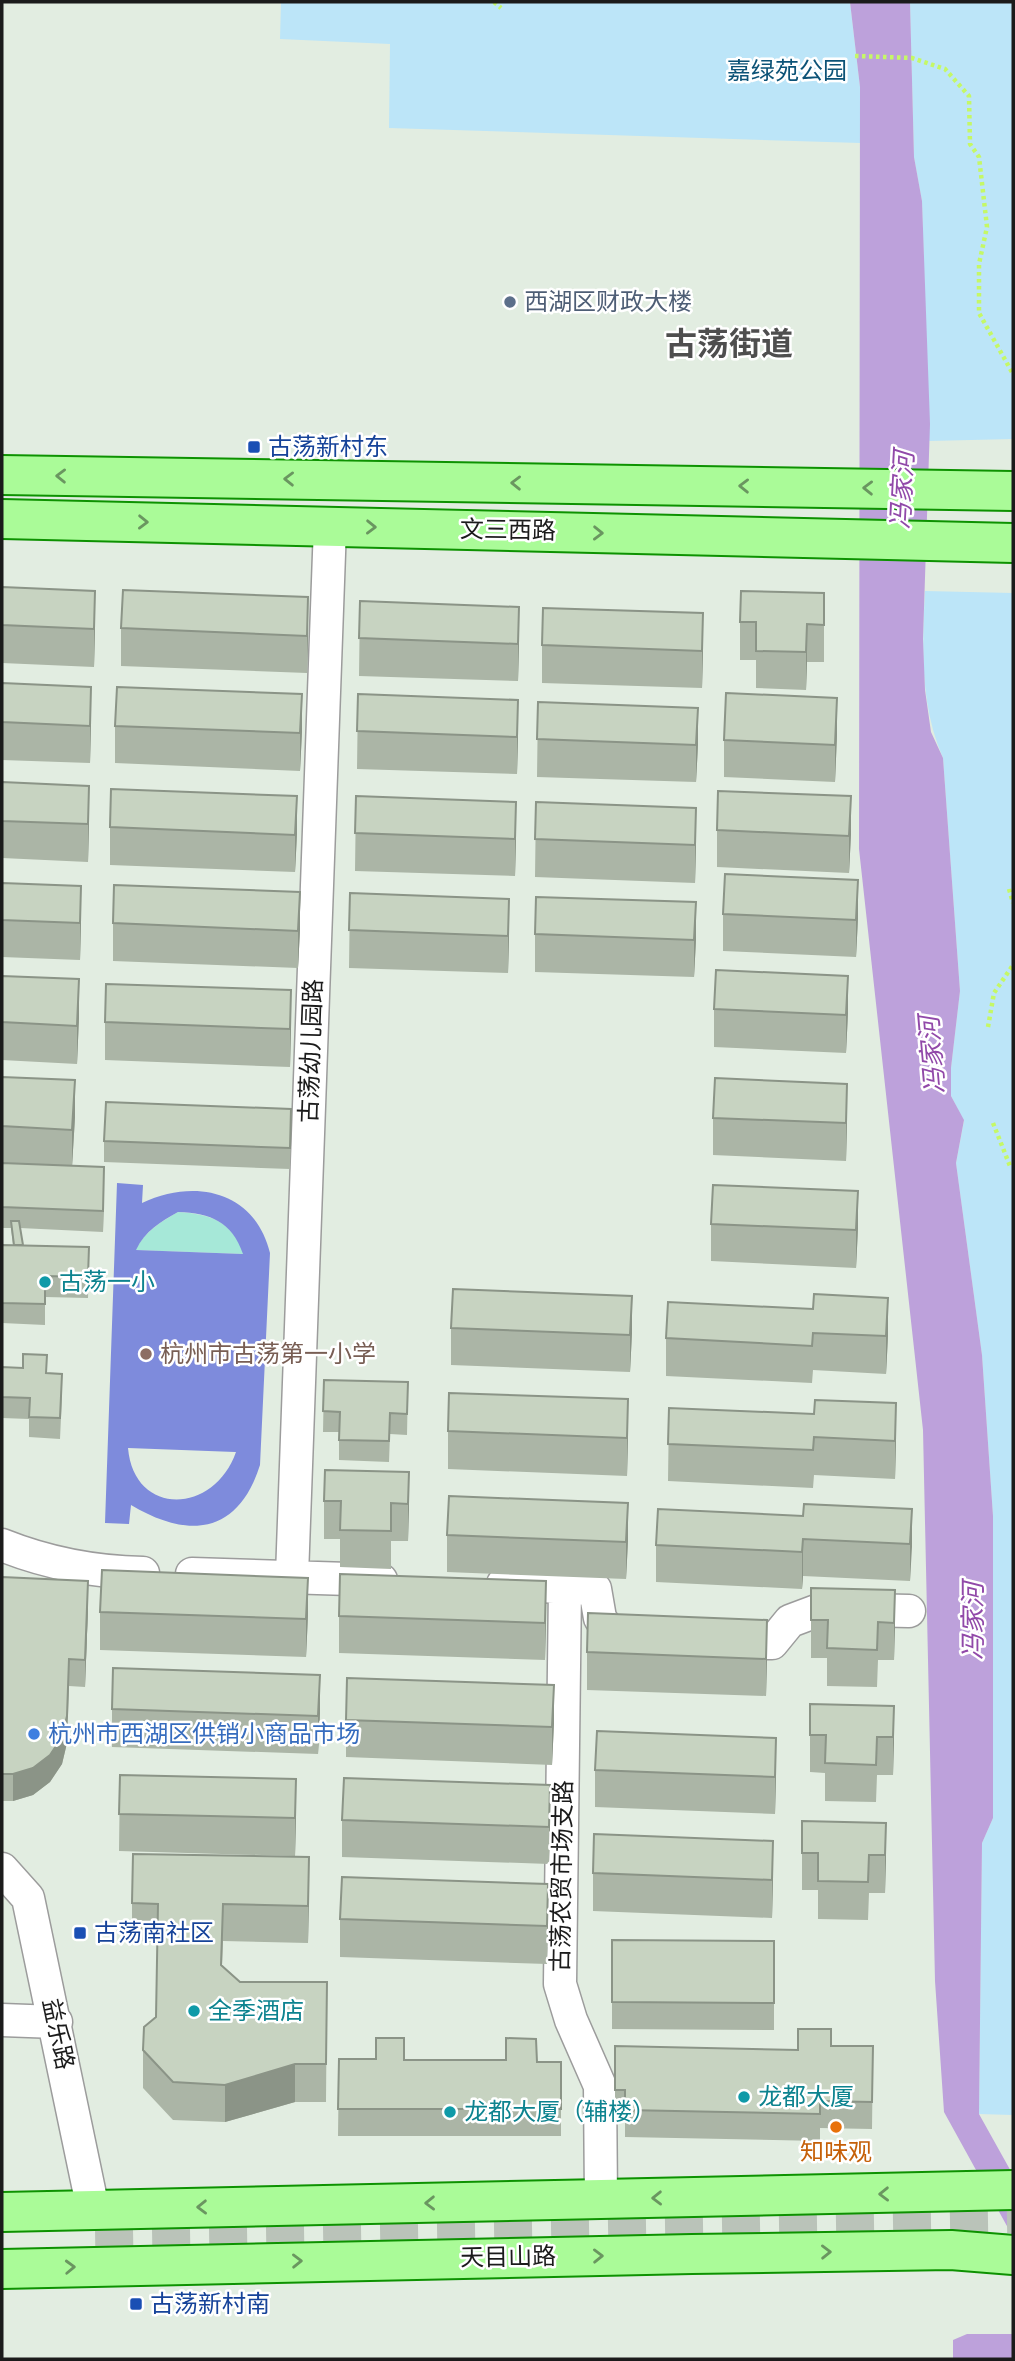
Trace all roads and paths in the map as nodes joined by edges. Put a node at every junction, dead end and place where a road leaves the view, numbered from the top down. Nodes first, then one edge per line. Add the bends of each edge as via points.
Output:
1 (494, 2) edge
2 (501, 8) dead end
3 (855, 56) dead end
4 (1013, 374) edge
5 (2, 475) edge
6 (1013, 491) edge
7 (2, 519) edge
8 (331, 526) junction
9 (1013, 543) edge
10 (1009, 889) dead end
11 (1013, 902) edge
12 (1013, 965) edge
13 (988, 1027) dead end
14 (993, 1123) dead end
15 (1013, 1167) edge
16 (2, 1545) edge
17 (292, 1576) junction
18 (415, 1581) edge
19 (470, 1583) edge
20 (565, 1587) junction
21 (909, 1611) dead end
22 (654, 1639) edge
23 (701, 1642) edge
24 (2, 1869) edge
25 (2, 2020) edge
26 (56, 2022) junction
27 (1013, 2190) edge
28 (601, 2200) junction
29 (93, 2209) junction
30 (2, 2212) edge
31 (1013, 2255) edge
32 (2, 2269) edge

1 - 2 path
3 - 4 path via 912,58 946,69 969,96 970,144 979,157 987,227 979,264 979,313
6 -> 5 main road, 文三西路
7 -> 8 main road, 文三西路
8 -> 9 main road, 文三西路
8 - 17 street, 古荡幼儿园路
10 - 11 path
12 - 13 path via 994,993
14 - 15 path
16 - 17 street via 28,1556 103,1572
17 - 18 street
19 - 20 street
20 - 22 street via 595,1589 600,1618 613,1638
20 - 28 street, 古荡农贸市场支路 via 560,1984 600,2086
21 - 23 street via 822,1609 790,1621 772,1643
24 - 26 street, 益乐路 via 28,1898
25 - 26 street
26 - 29 street, 益乐路
27 -> 28 main road
28 -> 29 main road
29 - 30 main road
32 -> 31 main road, 天目山路 via 951,2250

